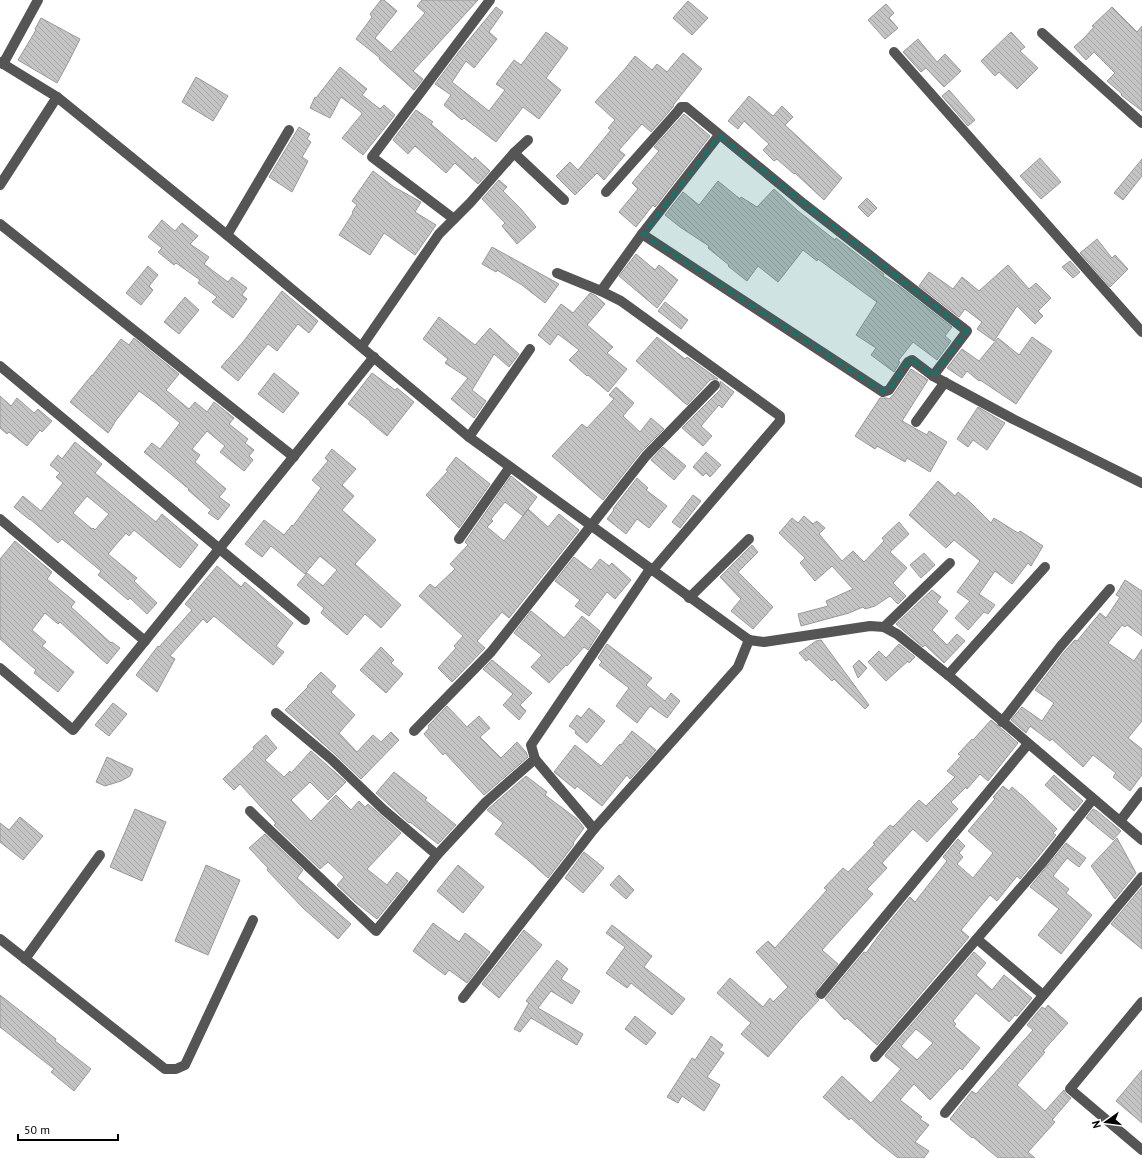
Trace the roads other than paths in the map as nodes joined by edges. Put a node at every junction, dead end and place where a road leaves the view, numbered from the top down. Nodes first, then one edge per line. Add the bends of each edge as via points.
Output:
1 (38, 0) edge
2 (490, 0) edge
3 (1042, 33) dead end
4 (894, 52) dead end
5 (2, 63) edge
6 (57, 97) junction
7 (1142, 123) edge
8 (289, 130) dead end
9 (719, 135) junction
10 (528, 140) dead end
11 (514, 153) junction
12 (0, 185) edge
13 (606, 192) dead end
14 (564, 200) dead end
15 (454, 219) junction
16 (0, 224) edge
17 (642, 234) junction
18 (226, 235) junction
19 (557, 273) dead end
20 (601, 291) junction
21 (1142, 332) edge
22 (362, 346) junction
23 (530, 349) dead end
24 (374, 357) junction
25 (0, 366) edge
26 (934, 376) junction
27 (945, 382) junction
28 (715, 385) dead end
29 (916, 422) dead end
30 (470, 437) junction
31 (294, 457) junction
32 (510, 467) junction
33 (1142, 483) edge
34 (0, 520) edge
35 (591, 526) junction
36 (459, 539) dead end
37 (749, 539) dead end
38 (219, 550) junction
39 (950, 563) dead end
40 (1045, 567) dead end
41 (651, 570) junction
42 (1110, 589) dead end
43 (689, 598) junction
44 (305, 620) dead end
45 (884, 627) junction
46 (749, 640) junction
47 (145, 641) junction
48 (0, 668) edge
49 (948, 675) junction
50 (276, 713) dead end
51 (1002, 722) junction
52 (414, 731) dead end
53 (1028, 744) junction
54 (535, 759) junction
55 (1142, 792) edge
56 (1093, 799) junction
57 (250, 810) dead end
58 (1120, 821) junction
59 (594, 829) junction
60 (1142, 840) edge
61 (100, 855) dead end
62 (437, 855) junction
63 (1142, 877) edge
64 (253, 920) dead end
65 (0, 939) edge
66 (977, 939) junction
67 (25, 959) junction
68 (821, 994) dead end
69 (1043, 995) junction
70 (463, 998) dead end
71 (1142, 1002) edge
72 (875, 1057) dead end
73 (945, 1114) dead end
74 (1142, 1150) edge

1 - 5 street
2 - 15 street via 372,157
3 - 7 street
4 - 21 street
5 - 6 street
6 - 12 street
6 - 18 street
8 - 18 street
9 - 13 street via 686,107 682,107
9 - 17 street
9 - 26 street via 967,331
10 - 11 street
11 - 14 street
11 - 15 street
15 - 22 street via 439,234
16 - 31 street
17 - 20 street
17 - 26 street via 883,392 889,390 910,360
18 - 22 street
19 - 20 street
20 - 41 street via 621,301 780,416 780,421
22 - 24 street
23 - 30 street
24 - 30 street
24 - 31 street
25 - 38 street
26 - 27 street
27 - 29 street
27 - 33 street
28 - 35 street via 646,456
30 - 32 street
31 - 38 street
32 - 35 street
32 - 36 street
34 - 47 street
35 - 41 street
35 - 52 street via 491,652
37 - 43 street
38 - 44 street
38 - 47 street
39 - 45 street
40 - 49 street
41 - 43 street
41 - 54 street via 531,745
42 - 51 street via 1060,647
43 - 46 street
45 - 46 street via 870,626 764,642
45 - 49 street via 897,634
46 - 59 street via 738,667
47 - 48 street via 73,730
49 - 51 street
50 - 62 street
51 - 53 street
53 - 56 street
53 - 68 street
54 - 59 street
54 - 62 street via 486,802
55 - 58 street
56 - 58 street
56 - 66 street
57 - 62 street via 376,931
58 - 60 street
59 - 70 street
61 - 67 street
63 - 69 street
64 - 67 street via 185,1065 176,1069 165,1069
65 - 67 street
66 - 69 street
66 - 72 street
69 - 73 street
71 - 74 street via 1070,1088

